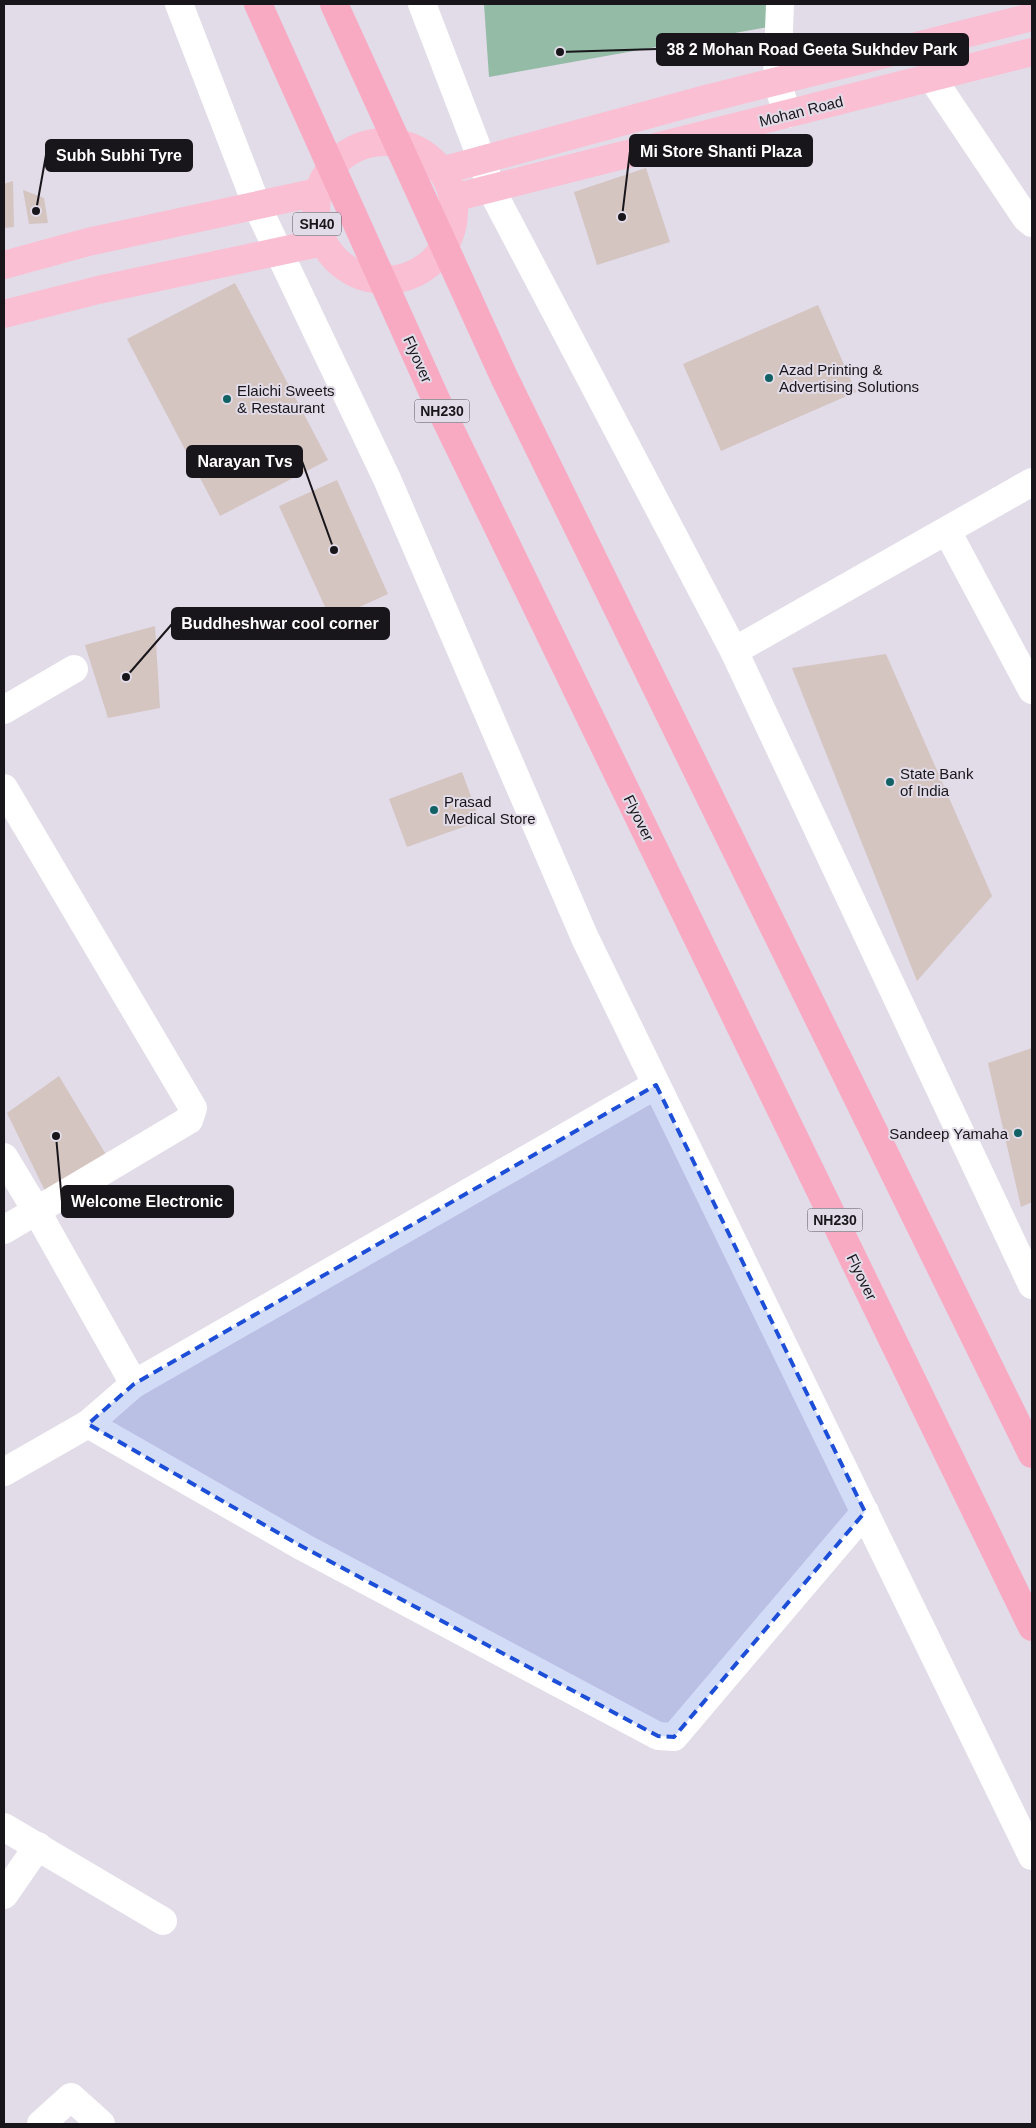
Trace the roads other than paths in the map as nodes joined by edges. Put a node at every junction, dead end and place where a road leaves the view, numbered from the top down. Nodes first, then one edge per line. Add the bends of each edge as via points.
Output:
1 (179, 4) edge
2 (258, 4) edge
3 (334, 4) edge
4 (422, 4) edge
5 (780, 4) edge
6 (1032, 17) edge
7 (1032, 52) edge
8 (932, 78) junction
9 (777, 81) junction
10 (787, 114) junction
11 (482, 160) junction
12 (441, 171) junction
13 (491, 188) junction
14 (318, 192) junction
15 (453, 198) junction
16 (257, 206) junction
17 (1032, 223) edge
18 (323, 242) junction
19 (279, 251) junction
20 (38, 255) junction
21 (4, 256) edge
22 (4, 265) edge
23 (40, 305) junction
24 (4, 314) edge
25 (4, 322) edge
26 (1032, 482) edge
27 (947, 530) junction
28 (734, 652) junction
29 (74, 669) dead end
30 (1032, 690) edge
31 (4, 710) edge
32 (4, 788) edge
33 (656, 1085) junction
34 (4, 1158) edge
35 (36, 1210) junction
36 (4, 1230) edge
37 (1032, 1285) edge
38 (134, 1384) junction
39 (88, 1424) junction
40 (1032, 1454) edge
41 (4, 1472) edge
42 (865, 1512) junction
43 (1032, 1627) edge
44 (4, 1827) edge
45 (38, 1846) junction
46 (1032, 1856) edge
47 (4, 1894) edge
48 (163, 1921) dead end
49 (41, 2124) edge
50 (101, 2124) edge

1 - 16 street
2 - 43 highway, Flyover / NH230 via 439,406
3 - 40 highway via 504,377
4 - 11 street
5 - 9 street
6 - 9 main road
7 - 8 main road, Mohan Road
8 - 10 main road, Mohan Road
8 - 17 street
9 - 10 street
9 - 11 main road
10 - 13 main road, Mohan Road
11 - 12 main road
11 - 13 street
12 - 14 main road, SH40 via 424,153 400,143 371,143 355,148 327,172
12 - 15 main road, SH40
13 - 15 main road, Mohan Road
13 - 28 street
14 - 16 main road, SH40
14 - 18 main road, SH40 via 317,224
15 - 18 main road, SH40 via 452,229 442,250 423,269 398,279 378,280 346,268 330,254
16 - 19 street
16 - 20 main road, SH40
18 - 19 main road, SH40
19 - 23 main road, SH40
19 - 33 street via 387,479 585,938
20 - 21 street
20 - 22 main road, SH40
23 - 24 main road, SH40
23 - 25 street
26 - 27 street
27 - 28 street
27 - 30 street
28 - 37 street
29 - 31 street
32 - 35 street via 193,1108 189,1120
33 - 38 street
33 - 42 street
34 - 35 street
35 - 36 street
35 - 38 street
38 - 39 street
39 - 41 street
39 - 42 street via 304,1547 658,1736 674,1737
42 - 46 street
44 - 45 street
45 - 47 street
45 - 48 street
49 - 50 street via 71,2097

